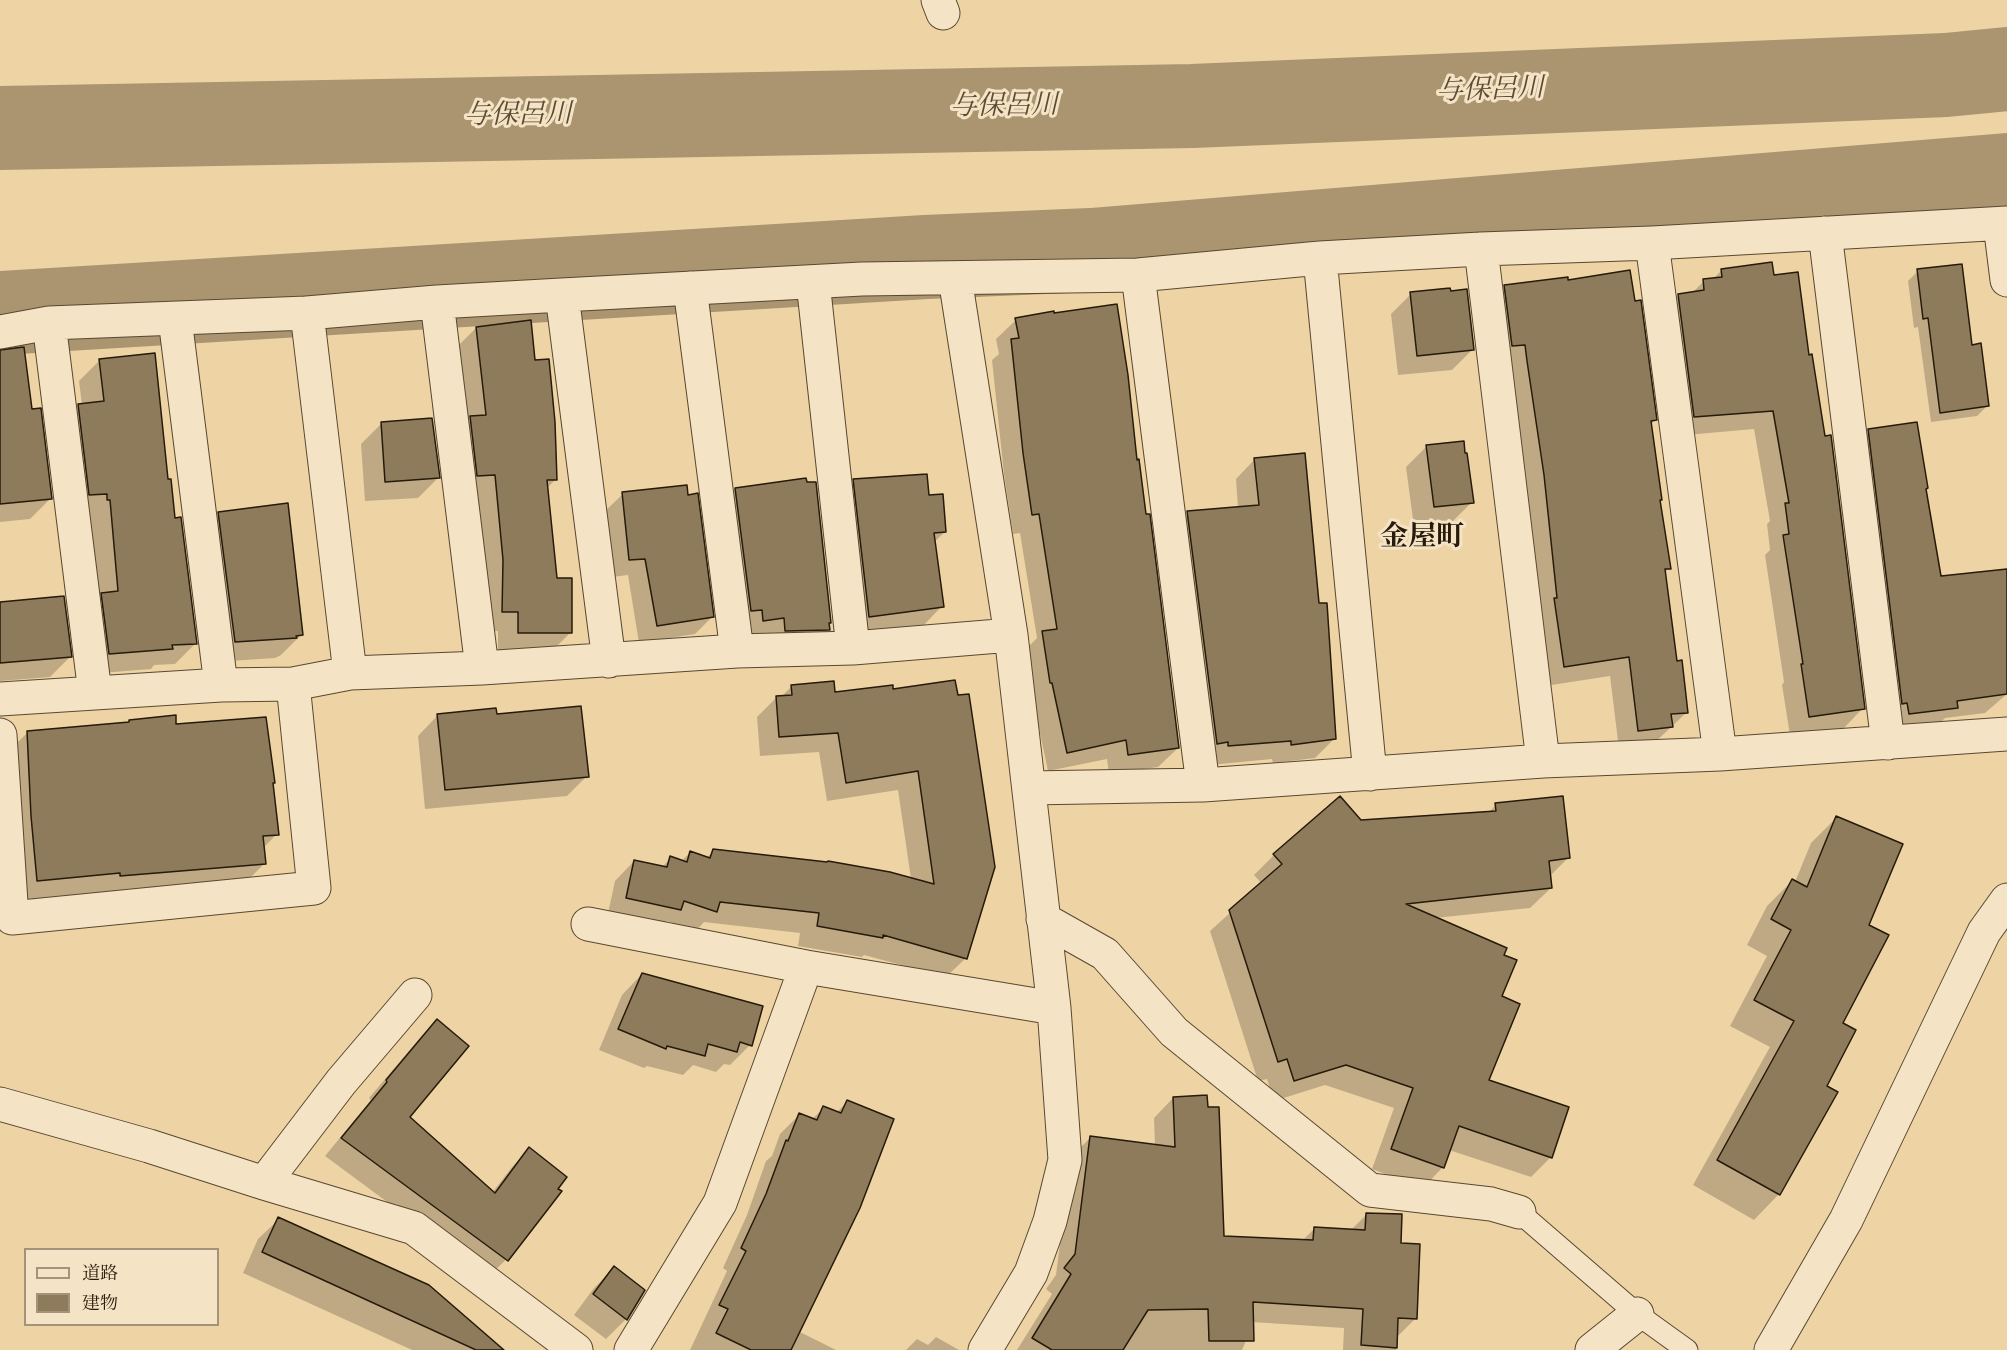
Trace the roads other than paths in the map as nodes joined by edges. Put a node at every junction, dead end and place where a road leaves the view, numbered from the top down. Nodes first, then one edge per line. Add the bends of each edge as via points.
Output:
1 (2004, 223) edge
2 (1825, 232) junction
3 (1652, 243) junction
4 (1481, 249) junction
5 (1320, 258) junction
6 (1138, 275) junction
7 (955, 278) junction
8 (2007, 279) edge
9 (813, 282) junction
10 (690, 288) junction
11 (562, 295) junction
12 (437, 302) junction
13 (307, 313) junction
14 (175, 319) junction
15 (49, 323) junction
16 (0, 332) edge
17 (1011, 635) junction
18 (853, 648) junction
19 (737, 651) junction
20 (609, 661) junction
21 (482, 668) junction
22 (350, 673) junction
23 (293, 684) junction
24 (221, 685) junction
25 (95, 693) junction
26 (0, 699) edge
27 (2007, 734) edge
28 (0, 735) edge
29 (1888, 743) junction
30 (1720, 754) junction
31 (1543, 761) junction
32 (1370, 774) junction
33 (1203, 785) junction
34 (1029, 788) junction
35 (2007, 900) edge
36 (1044, 919) junction
37 (588, 924) dead end
38 (806, 967) junction
39 (415, 995) dead end
40 (1054, 1008) junction
41 (0, 1104) edge
42 (264, 1183) junction
43 (1519, 1212) joint
44 (1637, 1314) junction
45 (576, 1350) edge
46 (631, 1350) edge
47 (985, 1350) edge
48 (1592, 1350) edge
49 (1687, 1350) edge
50 (1772, 1350) edge

1 - 2 street
1 - 8 street
2 - 3 street
2 - 29 street
3 - 4 street
3 - 30 street
4 - 5 street
4 - 31 street
5 - 6 street
5 - 32 street
6 - 7 street
6 - 33 street
7 - 9 street
7 - 17 street
9 - 10 street
9 - 18 street
10 - 11 street
10 - 19 street
11 - 12 street
11 - 20 street
12 - 13 street
12 - 21 street
13 - 14 street
13 - 22 street
14 - 15 street
14 - 24 street
15 - 16 street
15 - 25 street
17 - 18 street
17 - 34 street
18 - 19 street
19 - 20 street
20 - 21 street
21 - 22 street
22 - 23 street
23 - 24 street
23 - 28 street via 314,888 12,918
24 - 25 street
25 - 26 street
27 - 29 street
29 - 30 street
30 - 31 street
31 - 32 street
32 - 33 street
33 - 34 street
34 - 36 street
35 - 50 street via 1984,932 1846,1220
36 - 40 street
36 - 43 street via 1104,954 1174,1032 1370,1190 1491,1204
37 - 38 street
38 - 40 street
38 - 46 street via 720,1203
39 - 42 street via 341,1082
40 - 47 street via 1065,1160 1050,1221 1031,1273
41 - 42 street
42 - 45 street via 414,1228
43 - 44 lane
44 - 48 street
44 - 49 lane

